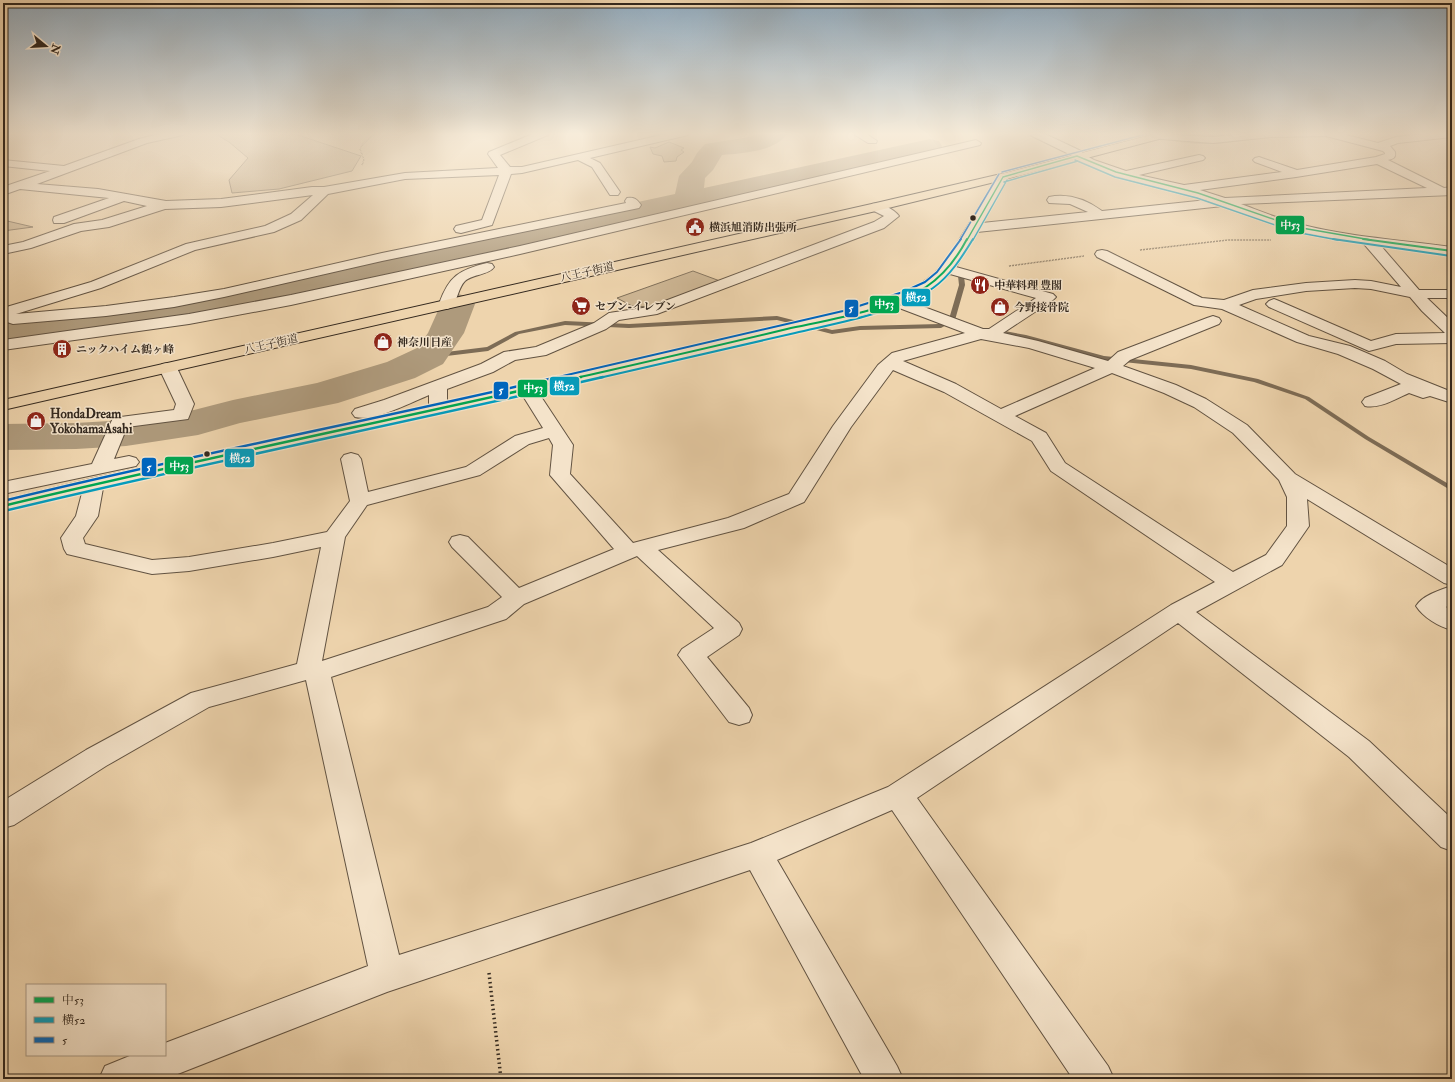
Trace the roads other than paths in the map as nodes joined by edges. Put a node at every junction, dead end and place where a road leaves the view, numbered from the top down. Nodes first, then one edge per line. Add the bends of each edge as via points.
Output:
1 (28, 183) edge
2 (366, 183) edge
3 (502, 183) edge
4 (608, 183) edge
5 (798, 183) edge
6 (976, 183) edge
7 (998, 183) edge
8 (1162, 183) edge
9 (1212, 183) edge
10 (1432, 183) edge
11 (21, 186) junction
12 (1184, 189) junction
13 (3, 191) edge
14 (324, 191) junction
15 (1449, 191) edge
16 (614, 192) dead end
17 (124, 196) junction
18 (1064, 198) dead end
19 (631, 201) dead end
20 (1223, 202) junction
21 (165, 204) junction
22 (876, 207) junction
23 (1101, 216) junction
24 (50, 223) dead end
25 (974, 228) junction
26 (17, 234) dead end
27 (498, 234) junction
28 (3, 240) edge
29 (1368, 240) junction
30 (518, 247) junction
31 (3, 250) edge
32 (1452, 251) edge
33 (1102, 254) road end
34 (378, 258) junction
35 (305, 266) dead end
36 (948, 269) junction
37 (1415, 294) junction
38 (1452, 294) edge
39 (894, 302) junction
40 (448, 304) junction
41 (1274, 304) dead end
42 (1225, 305) junction
43 (3, 313) edge
44 (3, 320) edge
45 (1213, 321) dead end
46 (1452, 331) edge
47 (982, 334) junction
48 (1452, 338) edge
49 (3, 345) edge
50 (892, 363) junction
51 (1111, 367) junction
52 (168, 368) junction
53 (438, 386) junction
54 (528, 390) junction
55 (1452, 398) edge
56 (1371, 402) dead end
57 (3, 405) edge
58 (1452, 405) edge
59 (438, 410) junction
60 (1002, 416) junction
61 (555, 431) junction
62 (351, 459) dead end
63 (97, 476) junction
64 (1288, 478) junction
65 (3, 488) edge
66 (360, 501) junction
67 (3, 506) edge
68 (334, 537) junction
69 (460, 542) dead end
70 (635, 549) junction
71 (1417, 557) junction
72 (1452, 560) edge
73 (1452, 578) edge
74 (1232, 582) junction
75 (1452, 594) edge
76 (516, 598) junction
77 (1180, 611) junction
78 (1452, 622) edge
79 (315, 670) junction
80 (739, 715) dead end
81 (898, 795) junction
82 (3, 816) edge
83 (1452, 838) edge
84 (757, 854) junction
85 (387, 975) junction
86 (118, 1079) edge
87 (884, 1079) edge
88 (1095, 1079) edge

1 - 11 street
2 - 14 street
3 - 34 street via 488,222 396,247
4 - 16 street
5 - 30 street
6 - 22 highway, 八王子街道
7 - 25 street
8 - 12 street
9 - 12 street
10 - 15 street
11 - 13 street
11 - 17 street
12 - 20 street
14 - 21 street via 221,204
14 - 43 street via 296,217 268,229 191,248 96,285
15 - 20 street
17 - 21 street via 148,203
17 - 24 street
18 - 23 street via 1084,205
19 - 27 street via 635,205
20 - 23 street
20 - 29 street via 1294,227
21 - 31 street via 104,224 79,227
22 - 40 highway, 八王子街道
22 - 53 street via 893,216 879,225 659,309 615,316 600,326 540,351 510,356 487,368
23 - 25 street
25 - 36 street
26 - 28 street
27 - 30 street
27 - 34 street
29 - 32 street
29 - 37 street
30 - 40 street via 501,263 464,274 453,285
30 - 49 street via 291,300 190,319
33 - 42 street via 1199,302
34 - 35 street
34 - 44 street via 174,302
36 - 39 street via 924,288
36 - 47 street via 1048,296 993,333
37 - 38 street
37 - 42 street via 1371,285 1311,286 1253,295
37 - 46 street
39 - 47 street
39 - 54 street
40 - 52 highway, 八王子街道
41 - 48 street via 1370,346 1396,339
42 - 55 street via 1303,339 1344,350 1401,378
45 - 51 street via 1124,356
47 - 50 street via 898,357
47 - 51 street via 1032,344
50 - 60 street via 950,388
50 - 70 street via 884,369 842,426 797,498 736,522
51 - 60 street
51 - 64 street via 1200,403 1240,429
52 - 57 highway, 八王子街道
52 - 63 street via 185,404 181,415 120,422
53 - 59 street
53 - 63 street via 382,408
54 - 59 street
54 - 61 street
56 - 58 street via 1410,387
59 - 63 street
60 - 74 street via 1039,437 1058,467
61 - 66 street via 522,440 473,471
61 - 70 street via 563,445 560,475
62 - 66 street
63 - 65 street
63 - 67 street
63 - 68 street via 87,516 72,538 75,549 152,567 189,564
64 - 71 street
64 - 74 street via 1297,497 1298,526 1274,560
66 - 68 street
68 - 79 street via 309,663
69 - 76 street
70 - 76 street
70 - 80 street via 730,629 691,655
71 - 72 street
71 - 73 street
74 - 77 street
75 - 78 street via 1428,606
76 - 79 street via 497,613
77 - 81 street
77 - 83 street via 1359,748
79 - 82 street via 200,700 96,758
79 - 85 street
81 - 84 street
81 - 88 street
84 - 85 street
84 - 87 street
85 - 86 street

